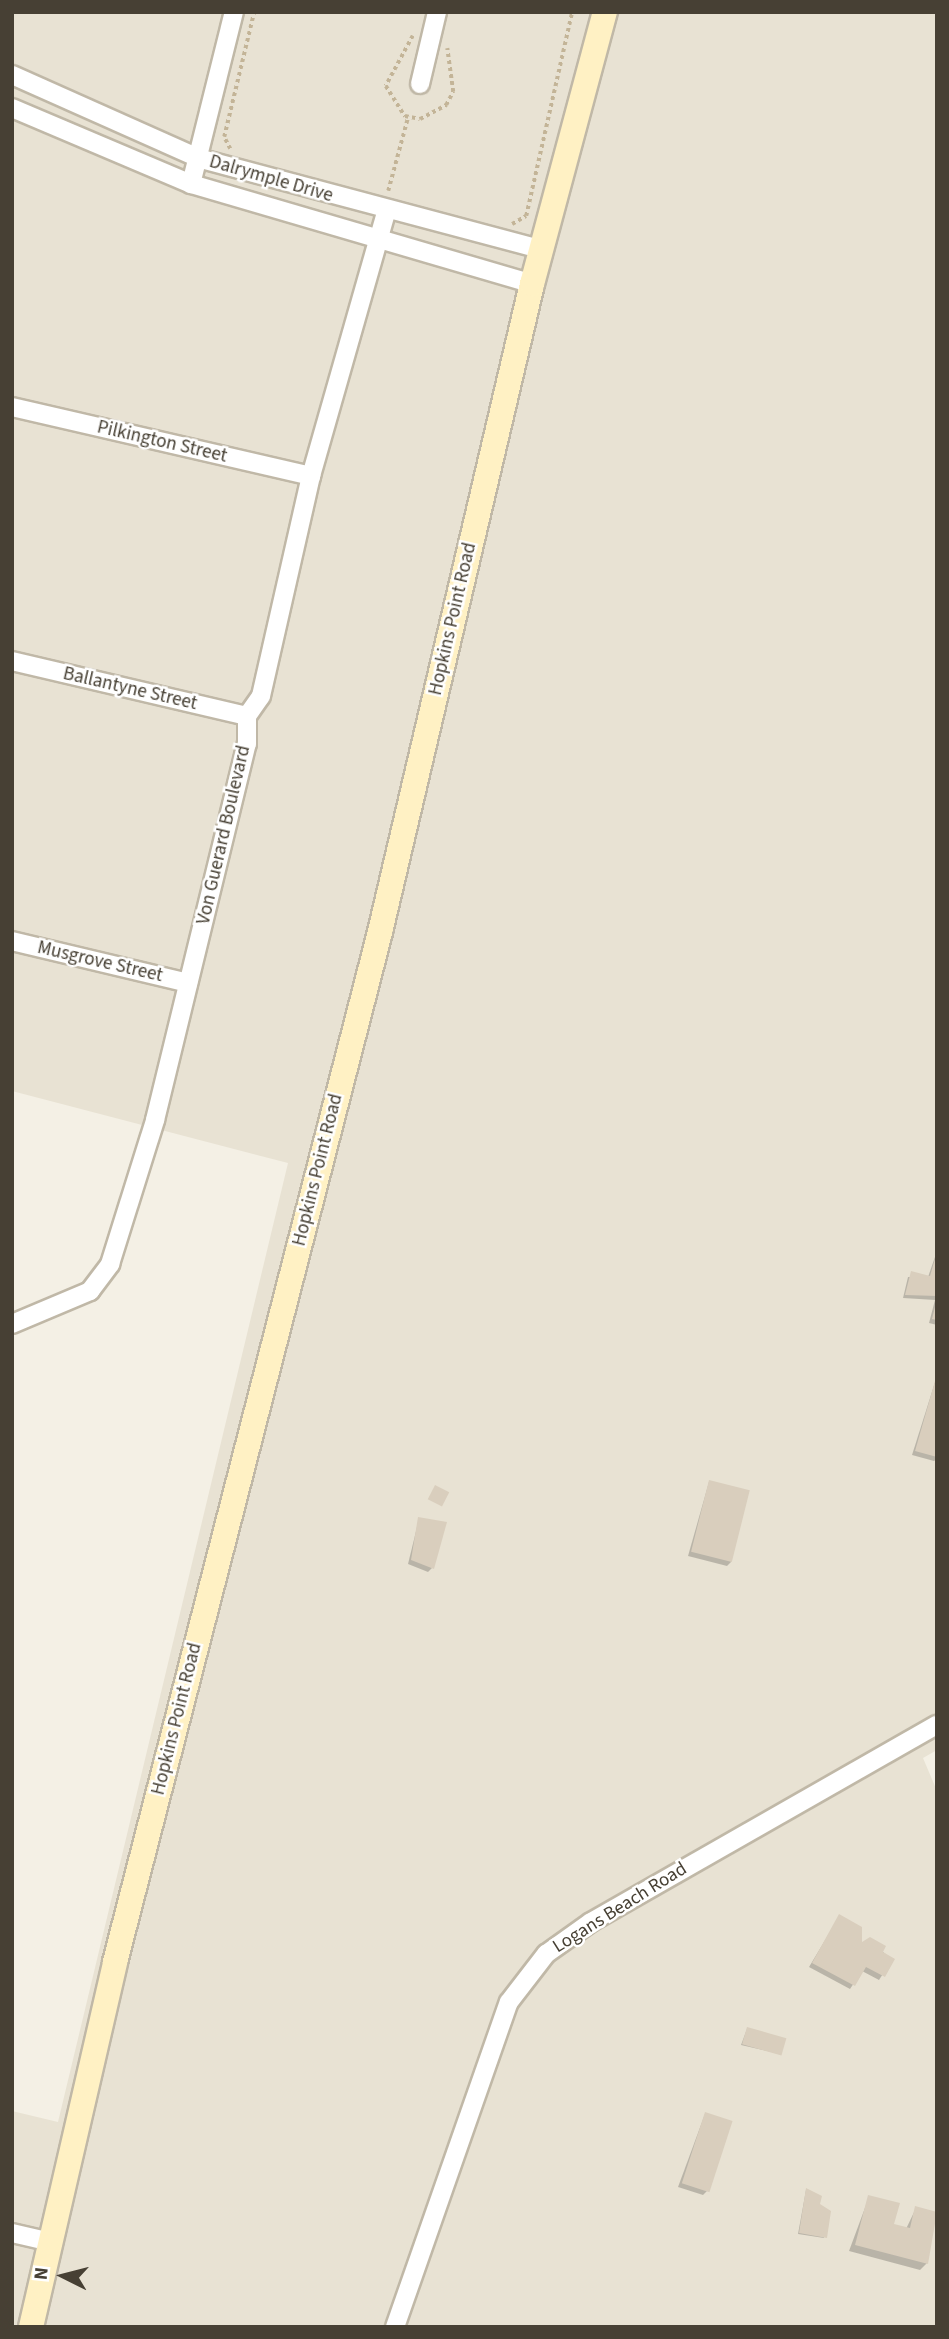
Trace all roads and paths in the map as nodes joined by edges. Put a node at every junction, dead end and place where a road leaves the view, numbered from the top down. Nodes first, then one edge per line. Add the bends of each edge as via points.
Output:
1 (234, 12) edge
2 (254, 12) edge
3 (437, 12) edge
4 (572, 12) edge
5 (605, 12) edge
6 (12, 75) edge
7 (420, 84) dead end
8 (12, 108) edge
9 (408, 117) dead end
10 (244, 155) dead end
11 (198, 158) junction
12 (191, 184) junction
13 (376, 194) dead end
14 (386, 212) junction
15 (507, 227) dead end
16 (376, 243) junction
17 (540, 249) junction
18 (532, 284) junction
19 (12, 407) edge
20 (311, 476) junction
21 (12, 662) edge
22 (247, 716) junction
23 (12, 941) edge
24 (188, 983) junction
25 (12, 1324) edge
26 (937, 1725) edge
27 (12, 2233) edge
28 (51, 2242) junction
29 (31, 2327) edge
30 (395, 2327) edge

1 - 11 street
2 - 10 path via 224,137 232,152
3 - 7 street
4 - 15 path via 526,216
5 - 17 street, Hopkins Point Road
6 - 11 street, Dalrymple Drive
8 - 12 street, Dalrymple Drive
9 - 13 path via 399,132 401,156 387,197
11 - 12 street
11 - 14 street, Dalrymple Drive
12 - 16 street, Dalrymple Drive
14 - 16 street, Von Guerard Boulevard
14 - 17 street, Dalrymple Drive
16 - 18 street, Dalrymple Drive
16 - 20 street, Von Guerard Boulevard
17 - 18 street, Hopkins Point Road
18 - 28 street, Hopkins Point Road via 380,932 118,1949
19 - 20 street, Pilkington Street
20 - 22 street, Von Guerard Boulevard via 261,696
21 - 22 street, Ballantyne Street
22 - 24 street, Von Guerard Boulevard via 247,744
23 - 24 street, Musgrove Street
24 - 25 street, Von Guerard Boulevard via 110,1264 90,1291
26 - 30 street, Logans Beach Road via 591,1922 546,1954 509,2002
27 - 28 street
28 - 29 street, Hopkins Point Road

